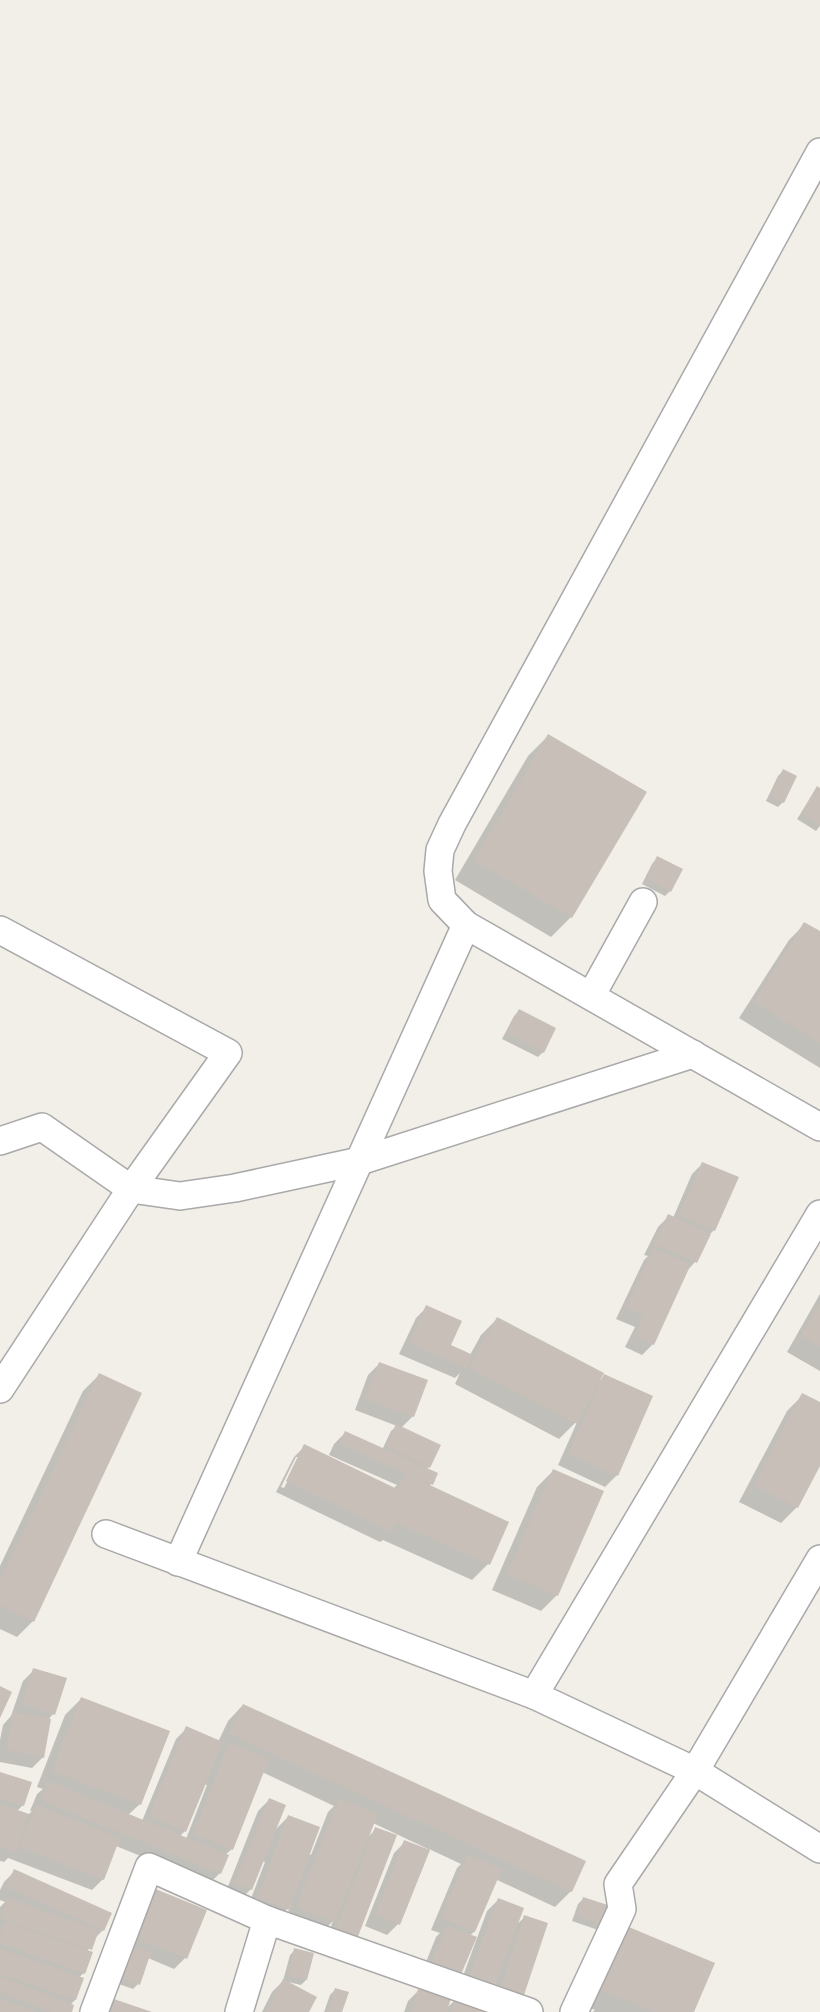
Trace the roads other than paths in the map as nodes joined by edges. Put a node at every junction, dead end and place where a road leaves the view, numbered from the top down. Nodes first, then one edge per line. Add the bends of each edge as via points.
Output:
1 (820, 152) edge
2 (643, 902) dead end
3 (466, 925) junction
4 (0, 930) edge
5 (591, 996) junction
6 (693, 1054) junction
7 (820, 1127) edge
8 (0, 1141) edge
9 (360, 1161) junction
10 (131, 1189) junction
11 (820, 1214) edge
12 (0, 1389) edge
13 (106, 1534) dead end
14 (820, 1559) edge
15 (178, 1562) junction
16 (534, 1695) junction
17 (695, 1771) junction
18 (820, 1849) edge
19 (267, 1920) junction
20 (94, 2012) edge
21 (239, 2012) edge
22 (529, 2012) edge
23 (574, 2012) edge

1 - 3 street via 440,850 442,900
2 - 5 street
3 - 5 street
3 - 9 street
4 - 10 street via 228,1053
5 - 6 street
6 - 7 street
6 - 9 street
8 - 10 street via 42,1127
9 - 10 street via 180,1196
9 - 15 street
10 - 12 street
11 - 16 street
13 - 15 street
14 - 17 street
15 - 16 street
16 - 17 street
17 - 18 street
17 - 23 street via 618,1884 622,1909
19 - 20 street via 149,1867
19 - 21 street
19 - 22 street

